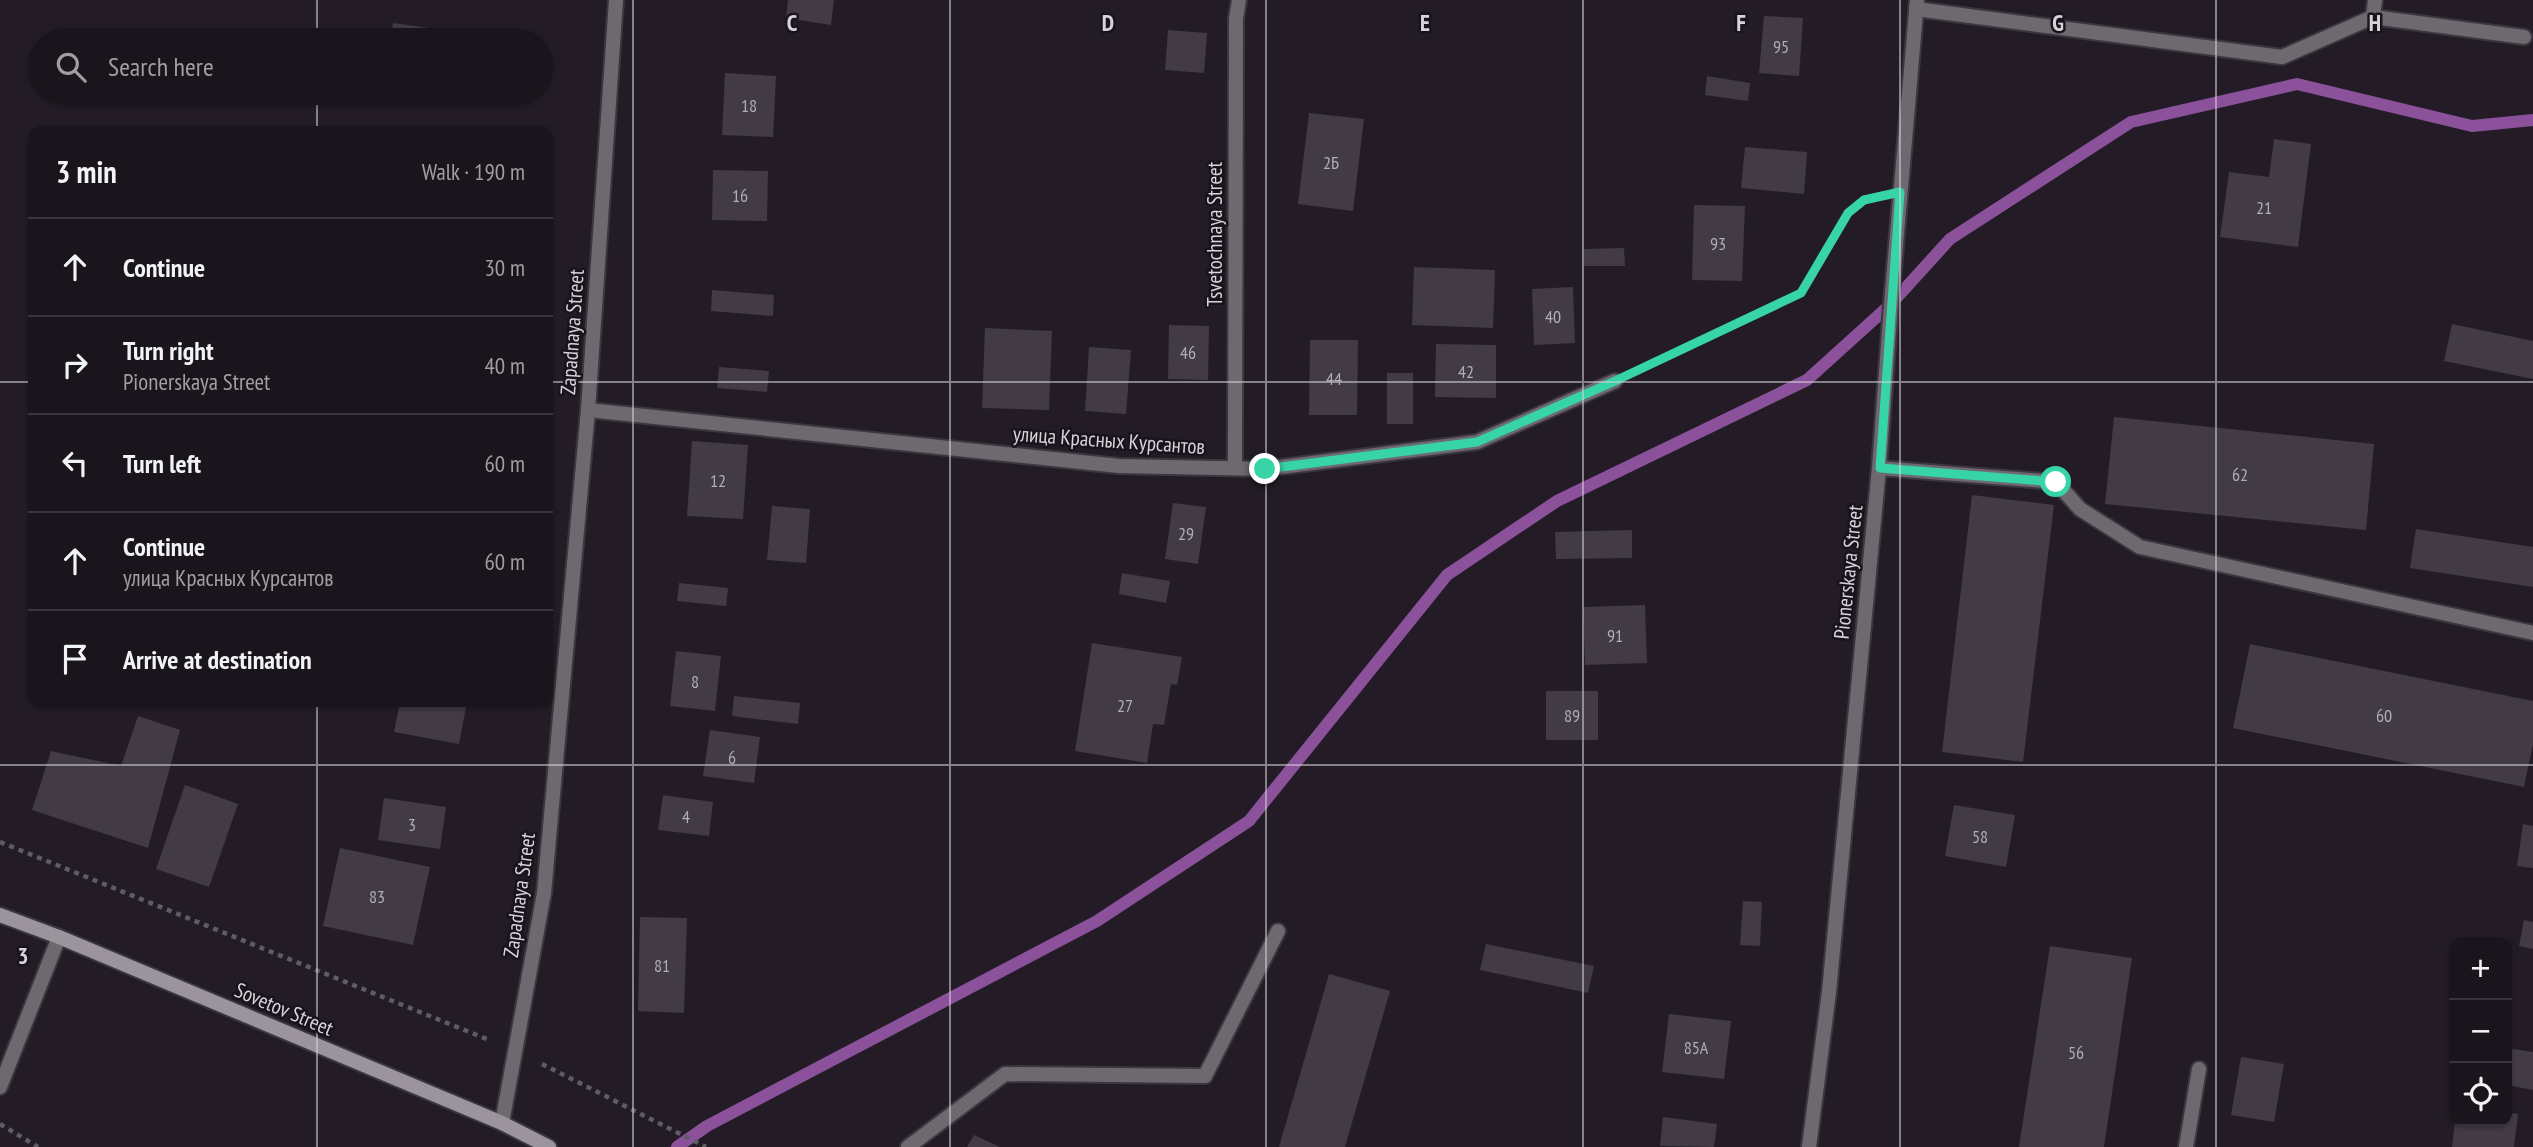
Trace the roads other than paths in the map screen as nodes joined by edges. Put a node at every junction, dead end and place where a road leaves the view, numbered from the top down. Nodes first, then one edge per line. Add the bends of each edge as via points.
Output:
1 (616, 0) edge
2 (1238, 0) edge
3 (2375, 0) edge
4 (1916, 4) edge
5 (2373, 17) junction
6 (2524, 37) dead end
7 (1615, 381) road end
8 (588, 410) junction
9 (1235, 468) junction
10 (1880, 468) junction
11 (2533, 633) edge
12 (0, 915) edge
13 (1278, 931) dead end
14 (59, 937) junction
15 (2199, 1069) dead end
16 (0, 1087) edge
17 (502, 1123) junction
18 (549, 1147) edge
19 (908, 1147) edge
20 (1809, 1147) edge
21 (2186, 1147) edge

1 - 8 street, Zapadnaya Street
2 - 9 street, Tsvetochnaya Street
3 - 5 street
4 - 5 street via 2282,57
4 - 10 street, Pionerskaya Street
5 - 6 street
7 - 9 street, улица Красных Курсантов via 1477,442 1265,469
8 - 9 street, улица Красных Курсантов via 1119,466
8 - 17 street, Zapadnaya Street via 544,893
10 - 11 street via 2056,482 2080,509 2140,547
10 - 20 street, Pionerskaya Street via 1829,992
12 - 14 main road, Sovetov Street
13 - 19 street via 1205,1076 1004,1074
14 - 16 street
14 - 17 main road, Sovetov Street
15 - 21 street
17 - 18 main road, Sovetov Street

